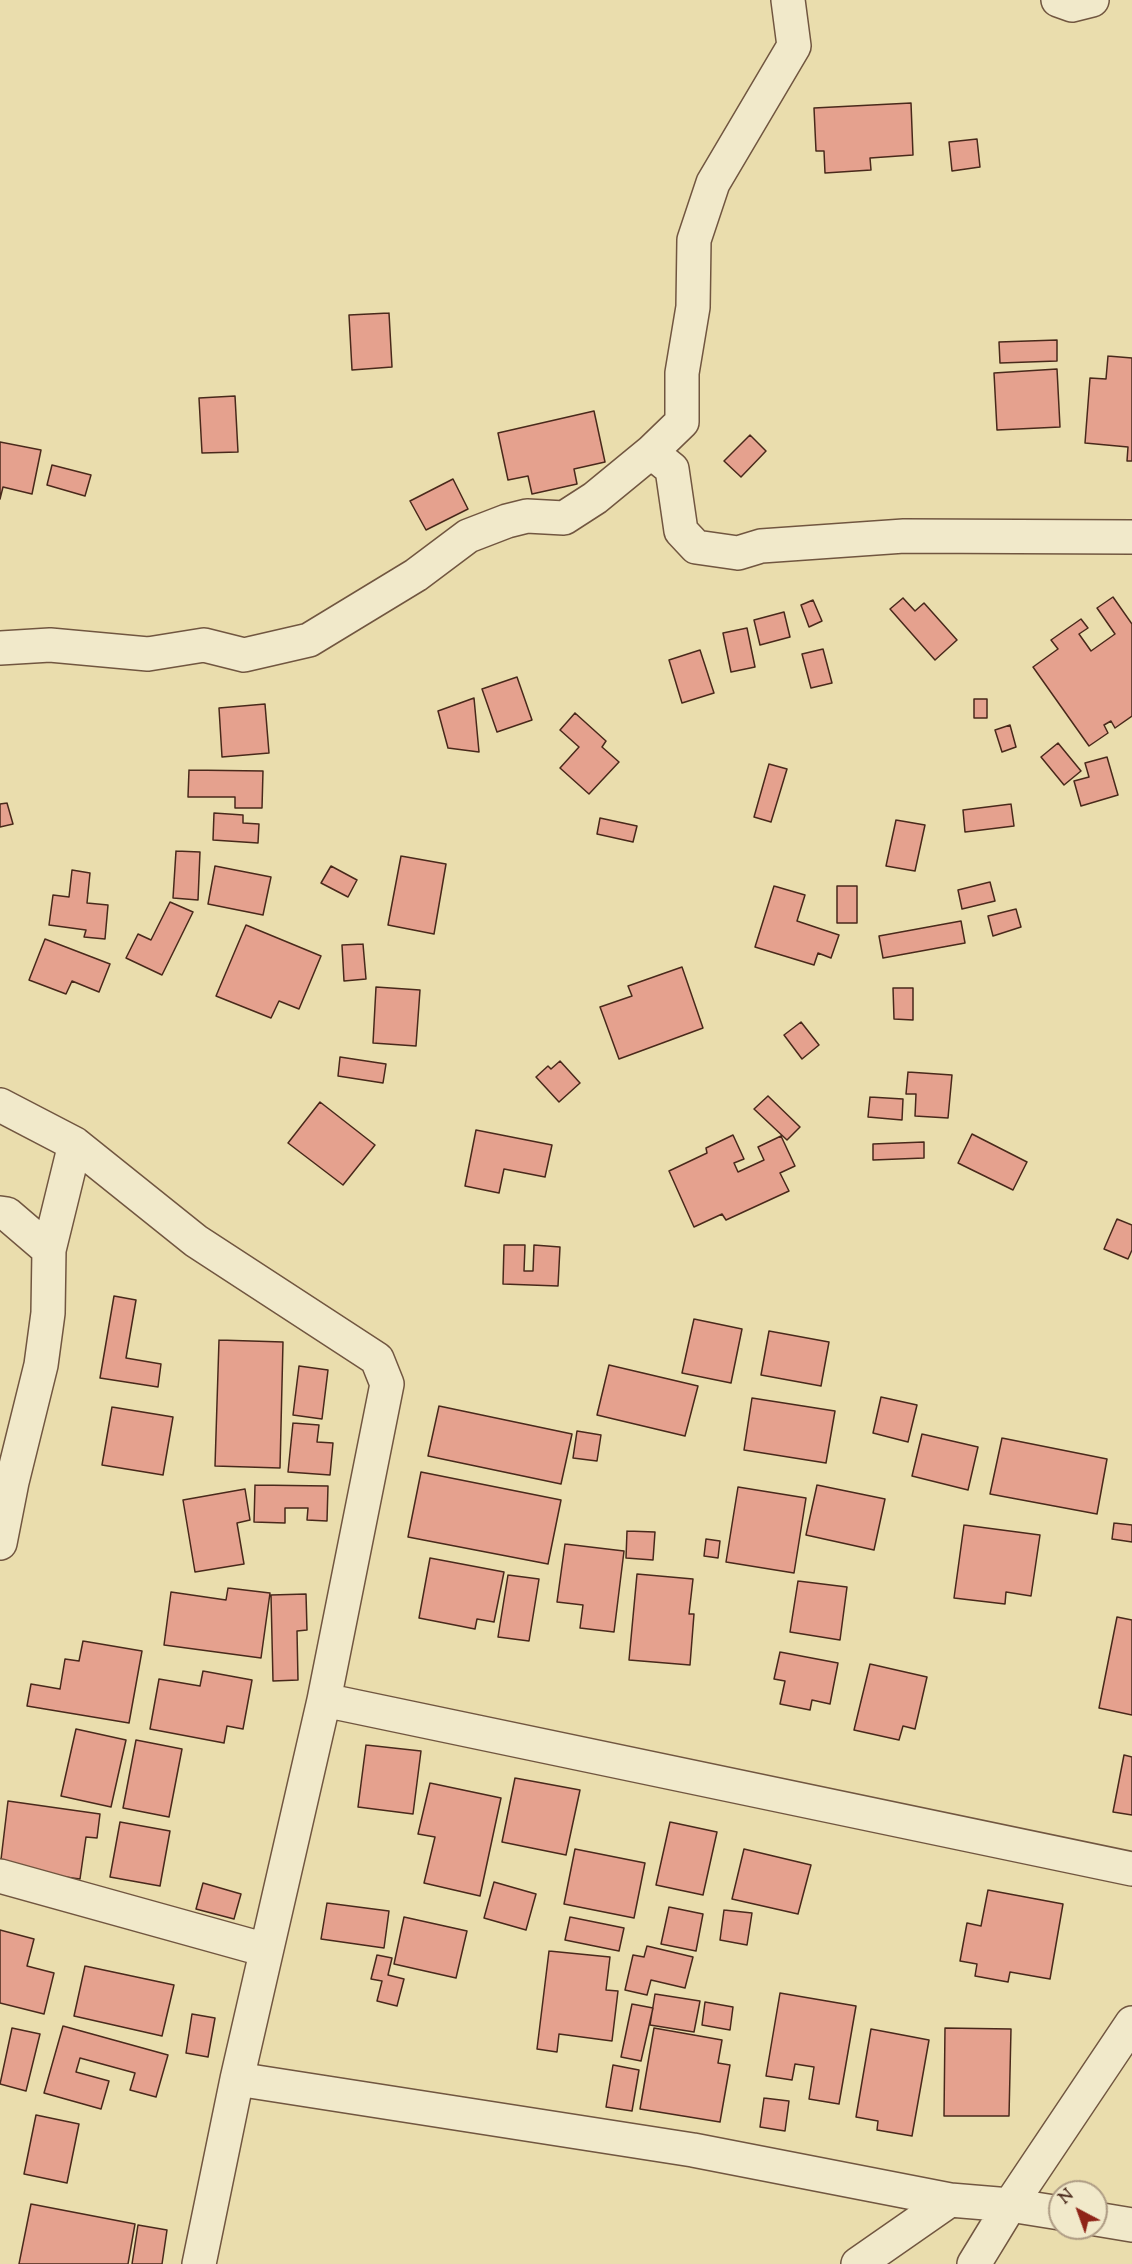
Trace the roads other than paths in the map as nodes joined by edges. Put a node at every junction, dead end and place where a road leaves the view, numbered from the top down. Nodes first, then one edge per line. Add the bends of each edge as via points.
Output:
1 (788, 0) edge
2 (1058, 0) edge
3 (1092, 0) edge
4 (651, 452) junction
5 (1132, 537) edge
6 (0, 648) edge
7 (0, 1105) edge
8 (75, 1144) junction
9 (0, 1213) edge
10 (50, 1250) junction
11 (0, 1543) edge
12 (324, 1700) junction
13 (1132, 1869) edge
14 (0, 1876) edge
15 (266, 1950) junction
16 (1132, 2023) edge
17 (237, 2079) junction
18 (950, 2200) junction
19 (1010, 2205) junction
20 (1048, 2211) edge
21 (1108, 2221) edge
22 (1132, 2224) edge
23 (199, 2264) edge
24 (858, 2264) edge
25 (974, 2264) edge

1 - 4 street via 794,46 714,183 694,240 693,307 682,373 682,422
2 - 3 street via 1072,5
4 - 5 street via 672,469 681,531 696,547 738,553 761,546 904,536
4 - 6 street via 564,518 527,516 468,536 416,576 309,639 244,655 204,645 148,654 50,645
7 - 8 street
8 - 10 street
8 - 12 street via 196,1241 377,1359 387,1384
9 - 10 street via 7,1214
10 - 11 street via 41,1365
12 - 13 street
12 - 15 street
14 - 15 street
15 - 17 street
16 - 19 street
17 - 18 street via 693,2150
17 - 23 street
18 - 19 street
18 - 24 street
19 - 20 street
19 - 25 street
21 - 22 street

